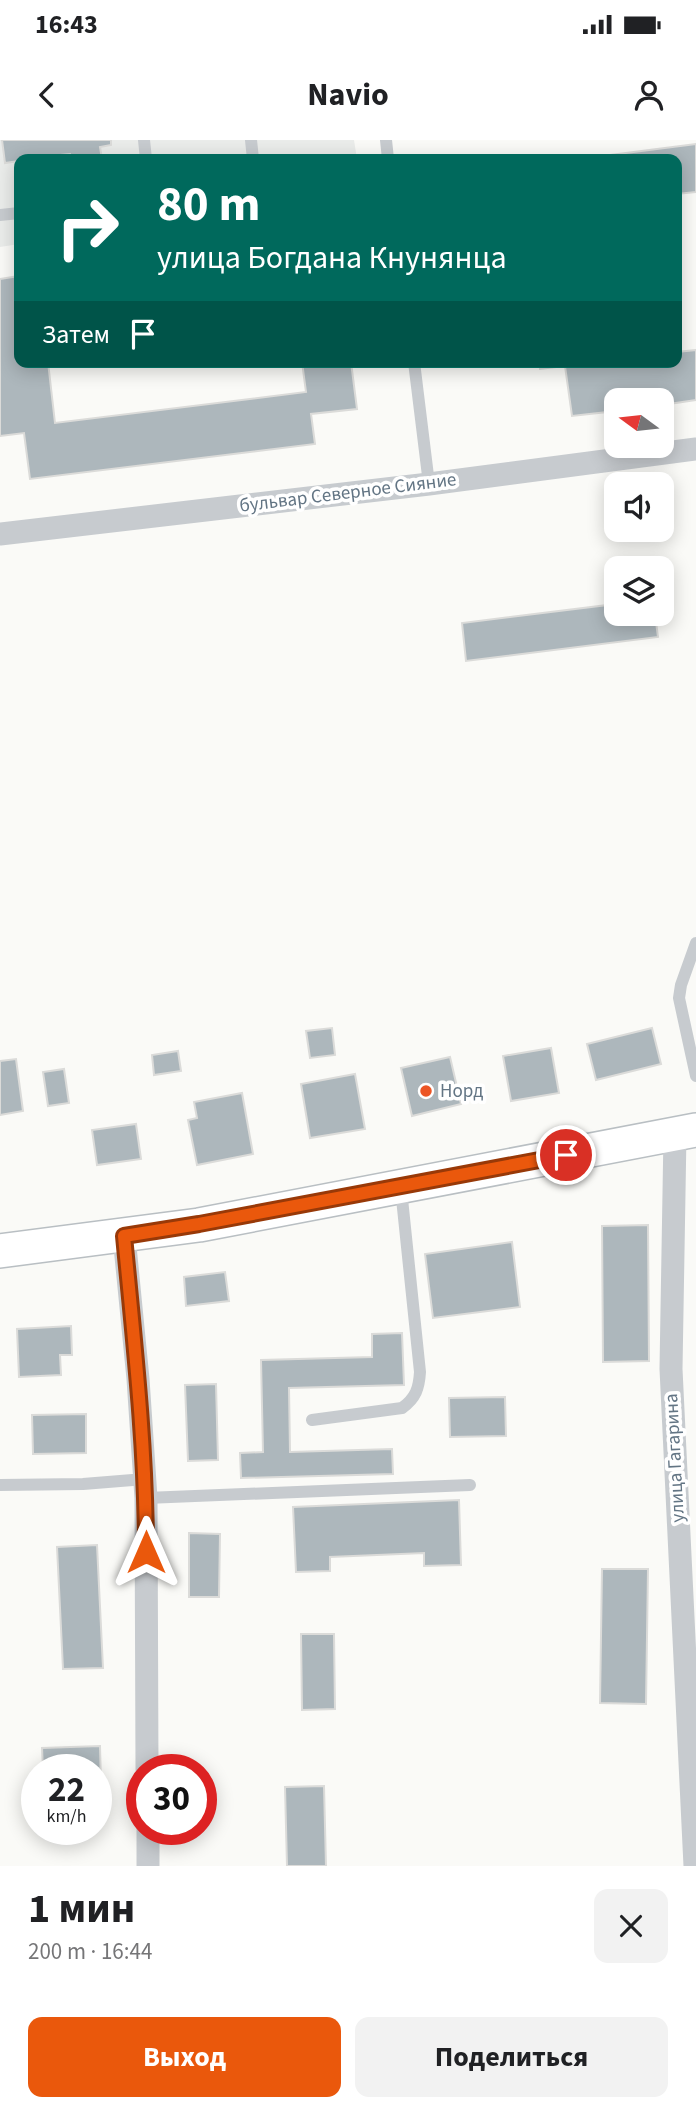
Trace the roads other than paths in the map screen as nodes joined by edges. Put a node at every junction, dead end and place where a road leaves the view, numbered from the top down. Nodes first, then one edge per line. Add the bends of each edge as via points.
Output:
1 (415, 368) edge
2 (696, 449) edge
3 (429, 484) junction
4 (0, 534) edge
5 (696, 943) edge
6 (696, 1076) edge
7 (686, 1132) edge
8 (401, 1185) junction
9 (124, 1236) junction
10 (0, 1251) edge
11 (312, 1420) dead end
12 (0, 1485) edge
13 (470, 1485) dead end
14 (145, 1488) junction
15 (147, 1754) edge
16 (148, 1845) edge
17 (695, 1856) edge
18 (148, 1866) edge

1 - 3 lane
2 - 3 street, бульвар Северное Сияние
3 - 4 street, бульвар Северное Сияние
5 - 6 lane via 679,998
7 - 8 main road
7 - 17 street, улица Гагарина via 671,1369
8 - 9 main road
8 - 11 lane via 419,1388 402,1408
9 - 10 main road
9 - 14 street
12 - 14 lane
13 - 14 lane
14 - 15 street
16 - 18 street

